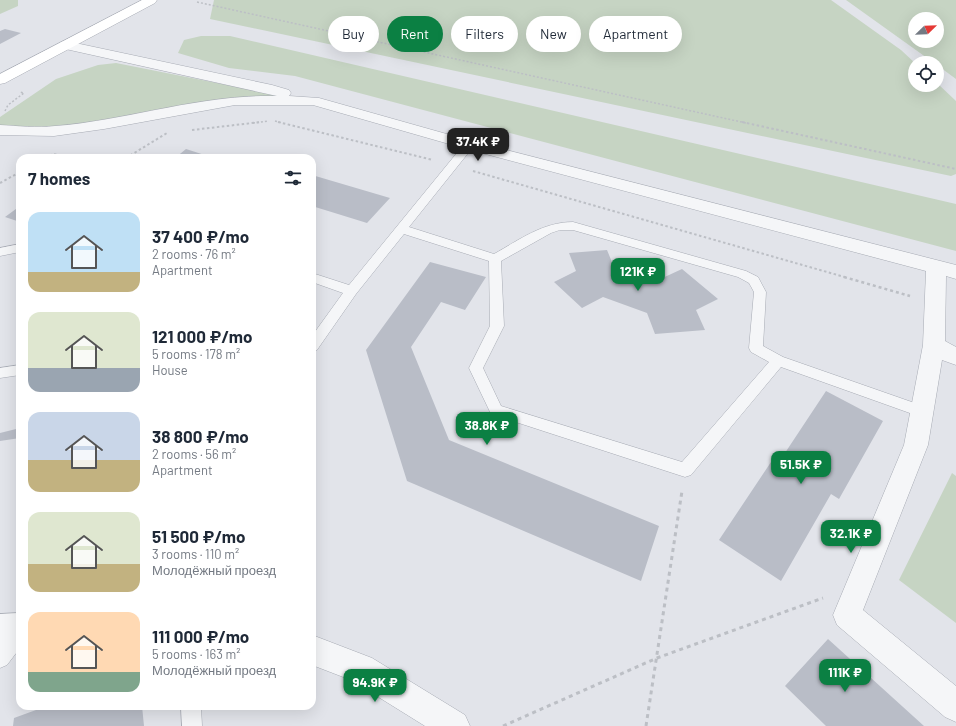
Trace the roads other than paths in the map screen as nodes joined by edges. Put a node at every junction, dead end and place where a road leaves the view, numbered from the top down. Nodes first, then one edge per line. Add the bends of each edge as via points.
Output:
1 (151, 0) edge
2 (63, 46) junction
3 (0, 80) edge
4 (314, 102) junction
5 (1, 123) edge
6 (469, 145) junction
7 (402, 228) junction
8 (16, 249) edge
9 (0, 252) edge
10 (495, 259) junction
11 (936, 267) junction
12 (956, 272) edge
13 (316, 278) edge
14 (351, 291) junction
15 (316, 340) edge
16 (945, 351) edge
17 (778, 361) junction
18 (16, 371) edge
19 (0, 373) edge
20 (921, 411) junction
21 (16, 628) edge
22 (0, 629) edge
23 (16, 638) edge
24 (316, 652) edge
25 (0, 658) edge
26 (956, 706) edge
27 (191, 710) edge
28 (192, 726) edge
29 (454, 726) edge

1 - 2 main road
2 - 3 main road
2 - 4 street via 267,88
4 - 5 street via 236,101 54,131
4 - 6 street
6 - 7 lane
6 - 11 street
7 - 10 lane
7 - 14 lane
8 - 9 lane
10 - 17 lane via 547,230 559,226 573,226 742,274 754,280 760,292 756,348
10 - 17 lane via 497,326 476,368 496,410 685,470
11 - 12 street
11 - 16 street via 934,303
13 - 14 lane
14 - 15 lane
16 - 20 street
17 - 20 lane
18 - 19 lane
20 - 26 street via 916,445 847,615
21 - 22 street
23 - 25 lane
24 - 29 street via 361,669
27 - 28 lane

